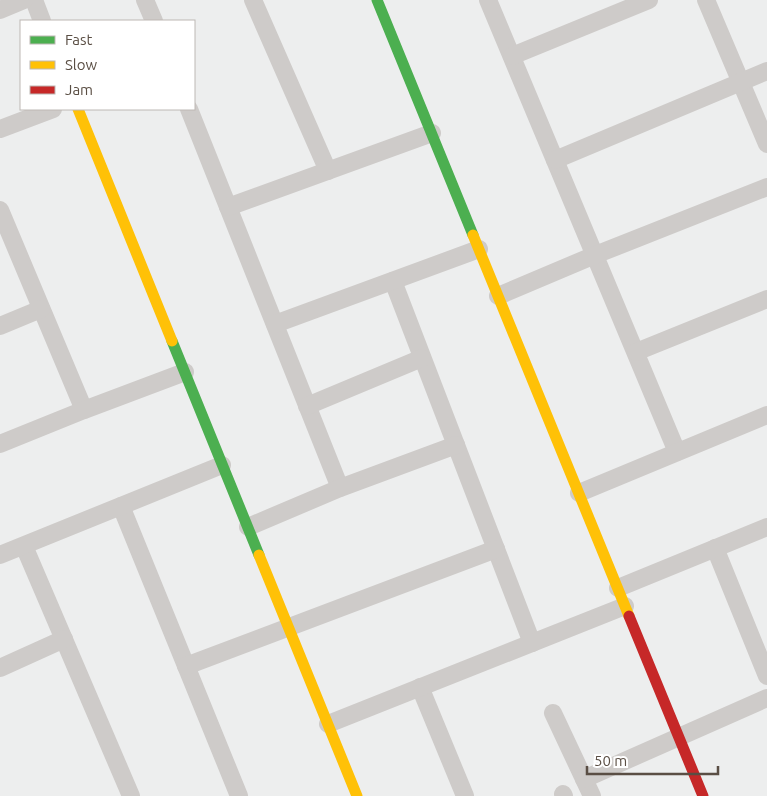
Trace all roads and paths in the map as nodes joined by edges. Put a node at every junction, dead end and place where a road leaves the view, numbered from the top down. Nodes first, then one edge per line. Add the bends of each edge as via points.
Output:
1 (24, 0) edge
2 (34, 0) edge
3 (145, 0) edge
4 (253, 0) edge
5 (377, 0) edge
6 (488, 0) edge
7 (649, 0) edge
8 (706, 0) edge
9 (0, 10) edge
10 (42, 20) edge
11 (154, 20) edge
12 (512, 56) junction
13 (767, 71) edge
14 (741, 83) junction
15 (50, 110) edge
16 (78, 110) edge
17 (188, 110) edge
18 (0, 129) edge
19 (432, 133) junction
20 (767, 144) edge
21 (555, 160) junction
22 (328, 171) junction
23 (767, 187) edge
24 (228, 207) junction
25 (2, 218) edge
26 (479, 249) junction
27 (595, 255) junction
28 (393, 281) junction
29 (498, 296) junction
30 (767, 299) edge
31 (41, 308) junction
32 (274, 324) junction
33 (0, 326) edge
34 (636, 352) junction
35 (422, 358) junction
36 (185, 372) junction
37 (307, 406) junction
38 (84, 410) junction
39 (767, 415) edge
40 (0, 444) edge
41 (456, 445) junction
42 (677, 452) junction
43 (222, 465) junction
44 (340, 488) junction
45 (579, 493) junction
46 (121, 506) junction
47 (248, 527) junction
48 (767, 527) edge
49 (24, 546) junction
50 (496, 548) junction
51 (715, 548) junction
52 (0, 555) edge
53 (618, 588) junction
54 (625, 606) junction
55 (288, 627) junction
56 (64, 639) junction
57 (532, 643) junction
58 (186, 666) junction
59 (0, 668) edge
60 (767, 676) edge
61 (420, 687) junction
62 (767, 698) edge
63 (553, 713) dead end
64 (328, 724) junction
65 (678, 737) junction
66 (584, 779) junction
67 (131, 796) edge
68 (239, 796) edge
69 (357, 796) edge
70 (465, 796) edge
71 (592, 796) edge
72 (703, 796) edge

1 - 9 street
2 - 10 street
3 - 11 street
4 - 22 street
5 - 19 street
6 - 12 street
7 - 12 street
8 - 14 street
12 - 21 street
13 - 14 street
14 - 20 street
14 - 21 street
15 - 18 street
16 - 36 street
17 - 24 street
19 - 22 street
19 - 26 street
21 - 27 street
22 - 24 street
23 - 27 street
24 - 32 street
25 - 31 street
26 - 28 street
26 - 29 street
27 - 29 street
27 - 34 street
28 - 32 street
28 - 35 street
29 - 45 street
30 - 34 street
31 - 33 street
31 - 38 street
32 - 37 street
34 - 42 street
35 - 37 street
35 - 41 street
36 - 38 street
36 - 43 street
37 - 44 street
38 - 40 street
39 - 42 street
41 - 44 street
41 - 50 street
42 - 45 street
43 - 46 street
43 - 47 street
44 - 47 street
45 - 53 street
46 - 49 street
46 - 58 street
47 - 55 street
48 - 51 street
49 - 52 street
49 - 56 street
50 - 55 street
50 - 57 street
51 - 53 street
51 - 60 street
53 - 54 street
54 - 57 street
54 - 65 street
55 - 58 street
55 - 64 street
56 - 59 street
56 - 67 street
57 - 61 street
58 - 68 street
61 - 64 street
61 - 70 street
62 - 65 street
63 - 66 street
64 - 69 street
65 - 66 street
65 - 72 street
66 - 71 street

